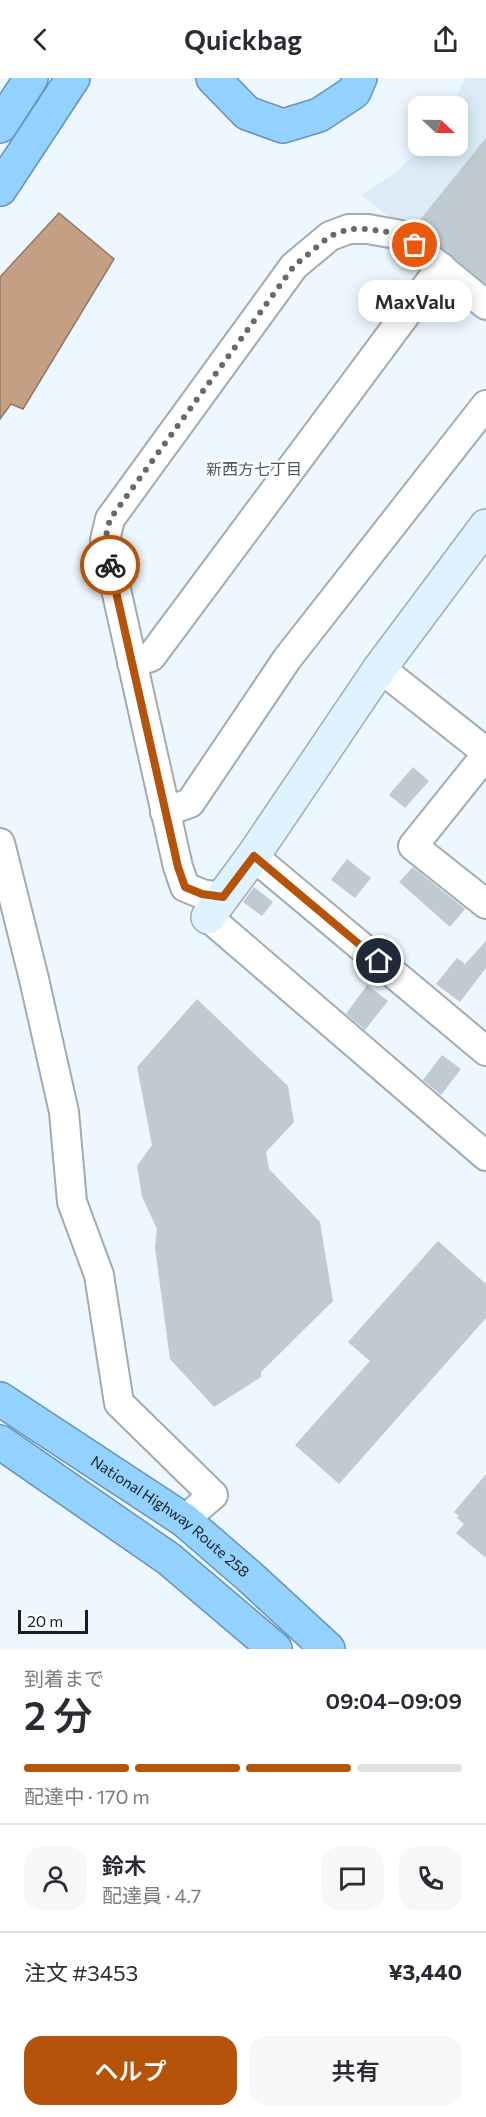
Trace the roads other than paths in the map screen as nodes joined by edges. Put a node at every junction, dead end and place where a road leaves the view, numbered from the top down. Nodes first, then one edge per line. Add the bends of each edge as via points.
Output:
1 (30, 78) edge
2 (73, 78) edge
3 (83, 78) edge
4 (360, 78) edge
5 (214, 79) edge
6 (0, 101) edge
7 (55, 107) junction
8 (0, 126) edge
9 (0, 189) edge
10 (441, 267) junction
11 (486, 305) edge
12 (486, 405) edge
13 (486, 526) edge
14 (132, 663) junction
15 (380, 668) junction
16 (486, 754) edge
17 (165, 812) junction
18 (0, 843) edge
19 (254, 856) junction
20 (486, 904) edge
21 (216, 907) junction
22 (486, 1050) edge
23 (486, 1156) edge
24 (0, 1375) edge
25 (0, 1400) edge
26 (0, 1442) edge
27 (0, 1467) edge
28 (184, 1520) junction
29 (254, 1649) edge
30 (275, 1649) edge
31 (328, 1649) edge

1 - 6 highway
1 - 8 highway
2 - 7 highway
3 - 7 highway
4 - 5 highway via 354,92 319,115 283,126 247,113
7 - 9 highway
10 - 11 street
10 - 14 street via 150,657
10 - 14 street via 401,234 368,229 349,229 330,236 294,266 110,519 105,540
12 - 17 street via 286,658 190,803
13 - 15 street
14 - 17 street
15 - 16 street
15 - 19 street
16 - 20 street via 413,846
17 - 21 street via 185,887 202,894
18 - 28 street via 64,1112 72,1202 99,1275 119,1402 213,1495
19 - 21 street
19 - 22 street
21 - 23 street
24 - 28 highway via 44,1402
25 - 28 highway, National Highway Route 258
26 - 30 highway via 170,1559
27 - 29 highway via 182,1591
28 - 31 highway, National Highway Route 258

